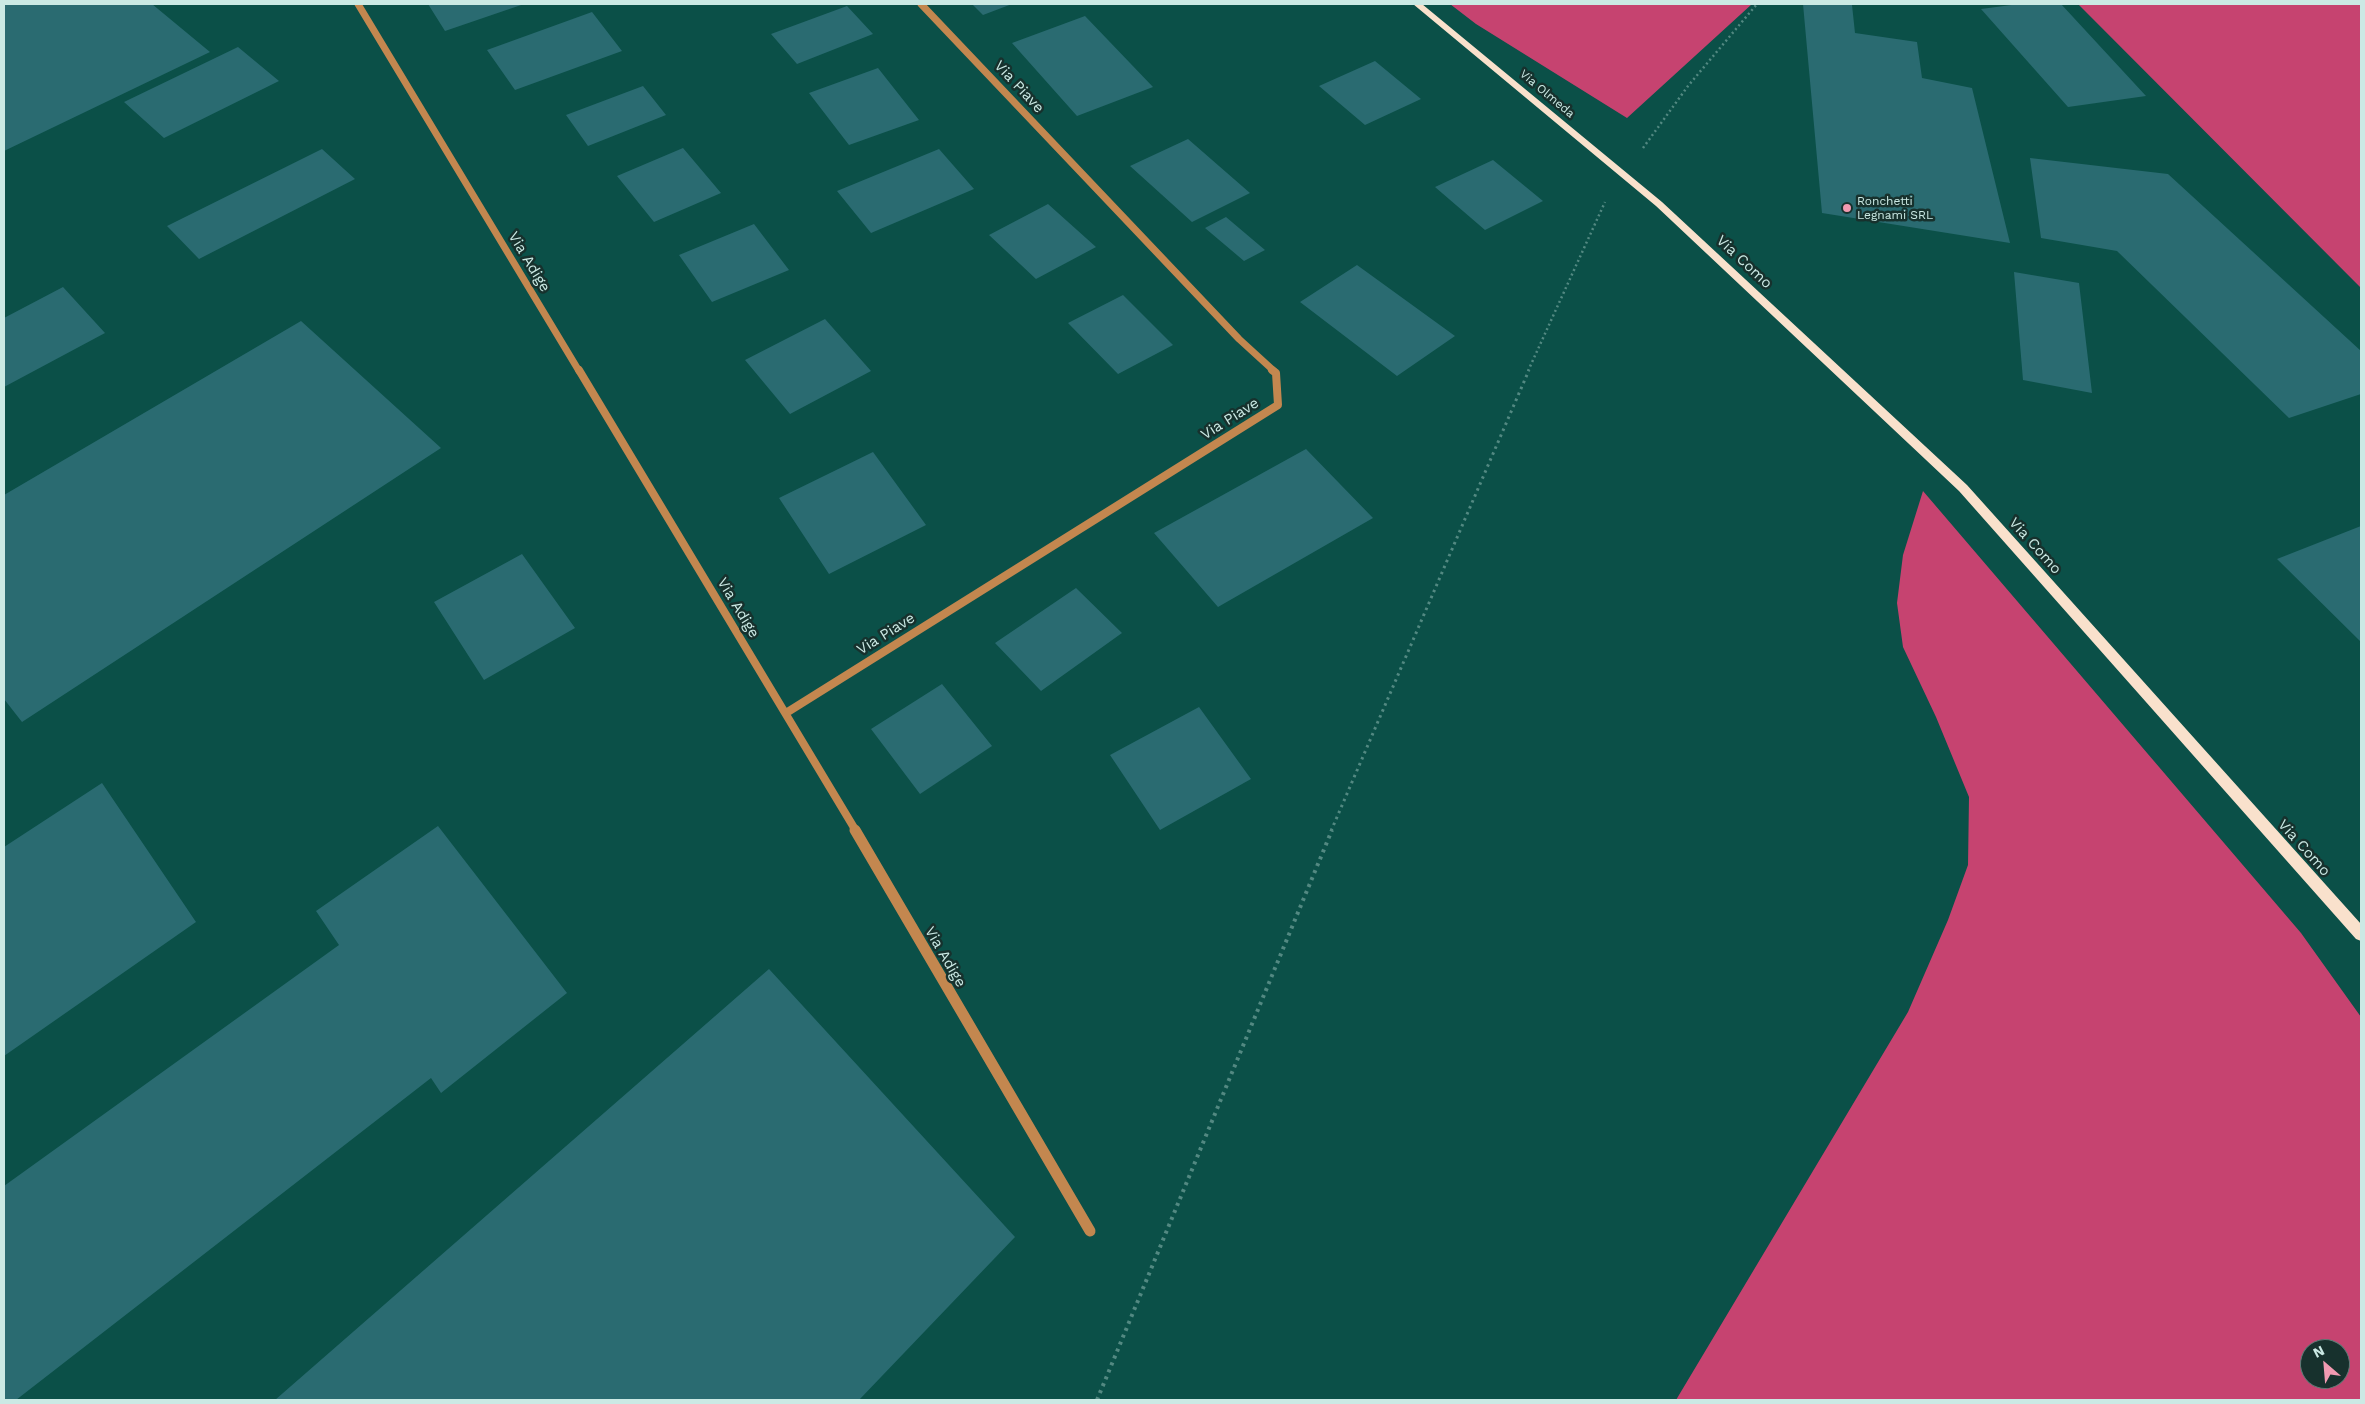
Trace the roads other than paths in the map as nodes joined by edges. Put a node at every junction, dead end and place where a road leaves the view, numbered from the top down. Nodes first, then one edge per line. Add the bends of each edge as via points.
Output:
1 (358, 4) edge
2 (921, 4) edge
3 (1417, 4) edge
4 (1659, 204) joint
5 (786, 713) junction
6 (2361, 934) edge
7 (1090, 1231) dead end

1 - 5 street, Via Adige
2 - 5 street, Via Piave via 1239,339 1276,373 1278,405
3 - 4 main road, Via Olmeda
4 - 6 main road, Via Como via 1963,488
5 - 7 street, Via Adige

